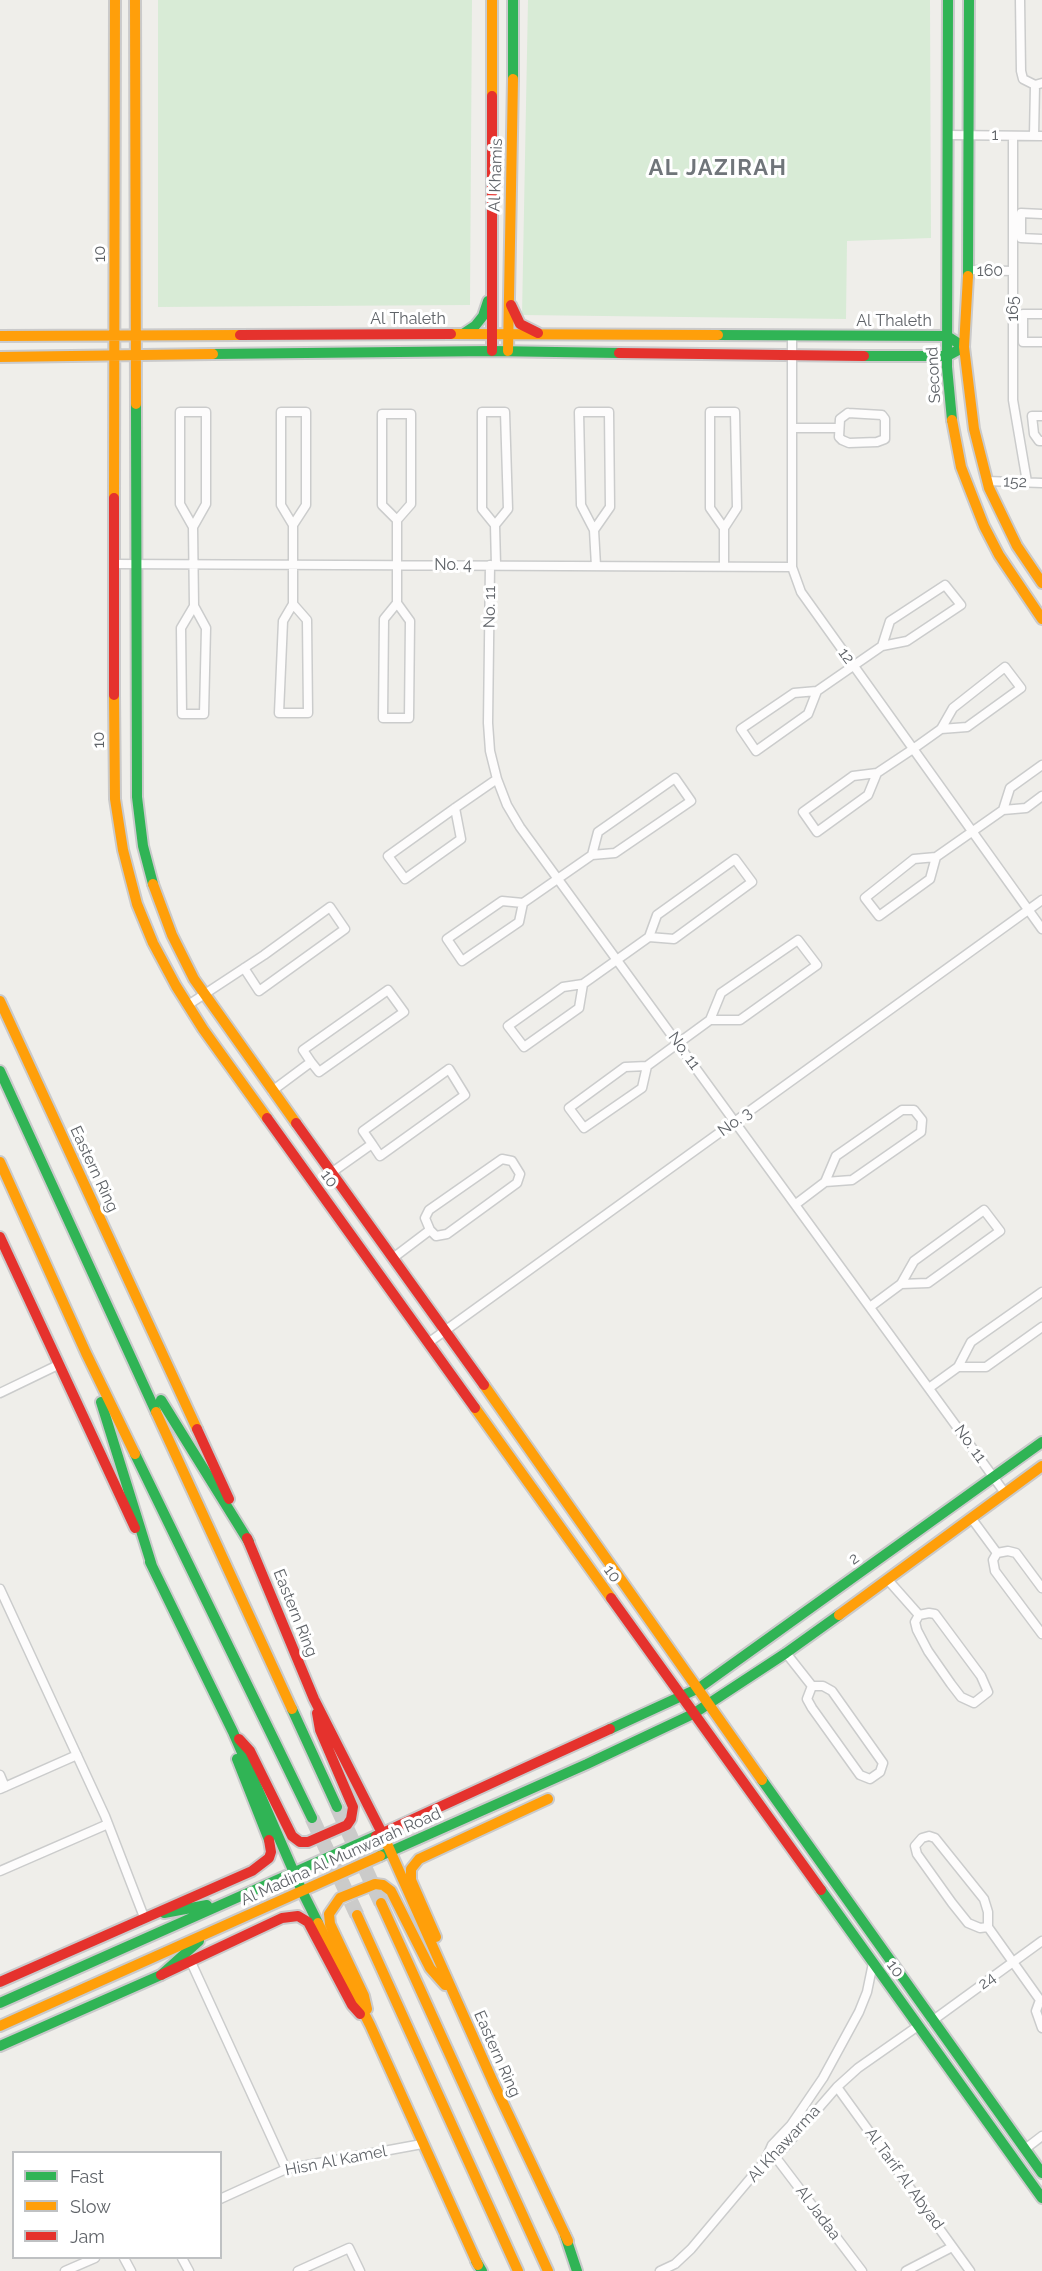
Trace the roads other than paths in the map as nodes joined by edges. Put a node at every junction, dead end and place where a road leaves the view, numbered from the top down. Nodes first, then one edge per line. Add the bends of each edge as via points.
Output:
1 (115, 0) edge
2 (135, 0) edge
3 (492, 0) edge
4 (513, 0) edge
5 (948, 0) edge
6 (969, 0) edge
7 (1020, 0) edge
8 (1039, 84) edge
9 (948, 135) junction
10 (968, 135) junction
11 (1013, 136) junction
12 (1038, 136) edge
13 (1042, 214) edge
14 (1042, 239) edge
15 (968, 270) junction
16 (1013, 271) junction
17 (508, 289) junction
18 (492, 290) junction
19 (1042, 314) edge
20 (463, 334) junction
21 (492, 334) junction
22 (508, 335) junction
23 (544, 335) junction
24 (0, 336) edge
25 (115, 336) junction
26 (135, 336) junction
27 (792, 336) junction
28 (947, 336) junction
29 (1042, 342) edge
30 (964, 347) junction
31 (492, 351) junction
32 (508, 351) junction
33 (792, 356) junction
34 (947, 356) junction
35 (0, 357) edge
36 (115, 357) junction
37 (135, 357) junction
38 (1042, 416) edge
39 (792, 428) junction
40 (838, 428) junction
41 (1042, 441) edge
42 (987, 481) junction
43 (1027, 482) junction
44 (1042, 483) edge
45 (397, 520) junction
46 (293, 525) junction
47 (495, 525) junction
48 (193, 527) junction
49 (724, 528) junction
50 (594, 530) junction
51 (114, 564) junction
52 (135, 564) junction
53 (193, 564) junction
54 (293, 565) junction
55 (397, 565) junction
56 (493, 566) junction
57 (596, 566) junction
58 (724, 566) junction
59 (792, 567) junction
60 (1042, 583) edge
61 (397, 603) junction
62 (293, 604) junction
63 (194, 606) junction
64 (1042, 619) edge
65 (882, 646) junction
66 (854, 666) junction
67 (818, 691) junction
68 (941, 729) junction
69 (913, 749) junction
70 (1042, 765) edge
71 (877, 773) junction
72 (497, 779) junction
73 (1042, 796) edge
74 (455, 808) junction
75 (1004, 810) junction
76 (973, 832) junction
77 (592, 855) junction
78 (936, 857) junction
79 (557, 878) junction
80 (1042, 900) edge
81 (523, 903) junction
82 (1029, 910) junction
83 (1042, 928) edge
84 (649, 937) junction
85 (617, 960) junction
86 (244, 968) junction
87 (583, 984) junction
88 (204, 994) junction
89 (0, 1001) edge
90 (188, 1005) junction
91 (710, 1020) junction
92 (678, 1043) junction
93 (311, 1062) junction
94 (647, 1066) junction
95 (0, 1071) edge
96 (272, 1090) junction
97 (735, 1121) junction
98 (372, 1144) junction
99 (0, 1162) edge
100 (331, 1173) junction
101 (825, 1182) junction
102 (795, 1204) junction
103 (430, 1230) junction
104 (0, 1237) edge
105 (393, 1258) junction
106 (901, 1284) junction
107 (1042, 1292) edge
108 (870, 1307) junction
109 (1042, 1327) edge
110 (445, 1331) junction
111 (428, 1343) junction
112 (127, 1345) junction
113 (86, 1353) junction
114 (58, 1365) junction
115 (958, 1367) junction
116 (929, 1388) junction
117 (0, 1393) edge
118 (1042, 1442) edge
119 (1042, 1467) edge
120 (994, 1477) junction
121 (1005, 1493) junction
122 (972, 1519) junction
123 (249, 1542) junction
124 (997, 1552) junction
125 (152, 1566) junction
126 (888, 1580) junction
127 (1042, 1588) edge
128 (0, 1589) edge
129 (919, 1614) junction
130 (1042, 1634) edge
131 (786, 1653) junction
132 (812, 1686) junction
133 (699, 1688) junction
134 (681, 1695) junction
135 (314, 1699) junction
136 (709, 1705) junction
137 (693, 1714) junction
138 (233, 1732) junction
139 (76, 1755) junction
140 (0, 1775) edge
141 (3, 1788) edge
142 (548, 1799) dead end
143 (337, 1807) tunnel mouth
144 (312, 1818) tunnel mouth
145 (108, 1824) junction
146 (382, 1833) junction
147 (391, 1852) junction
148 (0, 1871) edge
149 (293, 1871) junction
150 (302, 1891) junction
151 (225, 1902) junction
152 (381, 1903) tunnel mouth
153 (357, 1915) tunnel mouth
154 (144, 1917) junction
155 (988, 1927) junction
156 (208, 1933) junction
157 (1042, 1941) edge
158 (190, 1962) junction
159 (873, 1963) junction
160 (1012, 1963) junction
161 (161, 1975) junction
162 (4, 1981) edge
163 (455, 1997) junction
164 (1041, 2000) edge
165 (0, 2003) edge
166 (932, 2021) junction
167 (370, 2025) junction
168 (0, 2026) edge
169 (918, 2026) junction
170 (1042, 2028) edge
171 (25, 2035) junction
172 (0, 2038) edge
173 (0, 2046) edge
174 (837, 2087) junction
175 (1042, 2136) edge
176 (422, 2144) junction
177 (1024, 2149) junction
178 (774, 2155) junction
179 (765, 2161) junction
180 (286, 2169) junction
181 (1042, 2173) edge
182 (222, 2198) edge
183 (1042, 2198) edge
184 (565, 2235) junction
185 (952, 2247) junction
186 (93, 2259) edge
187 (677, 2267) edge
188 (480, 2268) edge
189 (66, 2271) edge
190 (298, 2271) edge
191 (360, 2271) edge
192 (518, 2271) edge
193 (548, 2271) edge
194 (577, 2271) edge
195 (583, 2271) edge
196 (660, 2271) edge
197 (862, 2271) edge
198 (906, 2271) edge
199 (970, 2271) edge

1 - 25 main road, 10
2 - 26 main road, 10
3 - 18 main road, Al Khamis
4 - 17 main road, Al Khamis
5 - 9 main road, Second
6 - 10 main road, Second
7 - 8 street via 1021,71 1023,79
8 - 12 street
9 - 10 street, 1
9 - 28 main road, Second
10 - 11 street, 1
10 - 15 main road, Second
11 - 12 street, 1
11 - 16 street, 165
13 - 14 street via 1021,213 1021,238
15 - 16 street, 160
15 - 30 main road, Second
16 - 43 street, 165 via 1013,400
17 - 22 main road, Al Khamis
17 - 23 main road via 513,315 520,324
18 - 20 main road via 483,316
18 - 21 main road, Al Khamis
19 - 29 street via 1023,314 1023,342
20 - 21 main road, Al Thaleth
20 - 26 main road, Al Thaleth
21 - 22 main road, Al Thaleth
21 - 31 main road, Al Khamis
22 - 23 main road, Al Thaleth
22 - 32 main road, Al Khamis
23 - 27 main road, Al Thaleth
24 - 25 main road, Al Thaleth
25 - 26 main road, Al Thaleth
25 - 36 main road, 10
26 - 37 main road, 10
27 - 28 main road, Al Thaleth
27 - 33 street, 12
28 - 30 main road, Al Thaleth
28 - 34 main road, Second
30 - 34 main road, Al Thaleth
30 - 42 main road, Second via 974,429
31 - 32 main road, Al Thaleth
31 - 37 main road, Al Thaleth
32 - 33 main road, Al Thaleth
33 - 34 main road, Al Thaleth
33 - 39 street, 12
34 - 64 main road, Second via 953,433 967,486 999,555
35 - 36 main road, Al Thaleth
36 - 37 main road, Al Thaleth
36 - 51 main road, 10
37 - 52 main road, 10
38 - 41 street via 1032,416 1034,434
39 - 40 street
39 - 59 street, 12
40 - 40 street via 846,414 880,414 885,419 886,437 881,442 849,443 840,439
42 - 43 street, 152
42 - 60 main road, Second via 1017,546
43 - 44 street, 152
45 - 45 street via 382,506 382,414 411,414 411,504
45 - 55 street
46 - 46 street via 281,506 281,412 306,412 306,506
46 - 54 street
47 - 47 street via 482,509 482,412 505,412 508,509
47 - 56 street, No. 11
48 - 48 street via 180,504 180,412 206,412 206,504
48 - 53 street
49 - 49 street via 710,508 710,412 735,412 737,508
49 - 58 street
50 - 50 street via 610,507 609,412 579,412 581,506
50 - 57 street
51 - 52 street, No. 4
51 - 90 main road, 10 via 115,799 123,850 137,904 153,943
52 - 53 street, No. 4
52 - 88 main road, 10 via 135,748 143,846 172,935
53 - 54 street, No. 4
53 - 63 street
54 - 55 street, No. 4
54 - 62 street
55 - 56 street, No. 4
55 - 61 street
56 - 57 street, No. 4
56 - 72 street, No. 11 via 488,723
57 - 58 street, No. 4
58 - 59 street, No. 4
59 - 66 street, 12 via 801,592
61 - 61 street via 384,619 383,718 409,718 410,621
62 - 62 street via 283,621 279,712 308,712 307,620
63 - 63 street via 181,628 182,714 204,714 206,628
65 - 65 street via 890,621 945,585 961,605 907,641
65 - 66 street
66 - 67 street
66 - 69 street, 12
67 - 67 street via 808,714 756,751 741,729 794,693
68 - 68 street via 953,708 1005,667 1021,688 967,727
68 - 69 street
69 - 71 street
69 - 76 street, 12
70 - 75 street via 1010,788
71 - 71 street via 868,795 818,832 803,812 853,776
72 - 74 street
72 - 79 street, No. 11 via 520,827
73 - 75 street via 1026,808
74 - 74 street via 388,856 405,879 461,839
75 - 76 street
76 - 78 street
76 - 82 street, 12
77 - 77 street via 598,832 675,778 691,801 615,853
77 - 79 street
78 - 78 street via 930,879 879,916 865,897 914,859
79 - 81 street
79 - 85 street, No. 11
80 - 82 street, No. 3
81 - 81 street via 519,922 462,961 447,939 502,901
82 - 83 street, 12
82 - 97 street, No. 3
84 - 84 street via 657,915 735,859 752,882 674,939
84 - 85 street
85 - 87 street
85 - 92 street, No. 11
86 - 86 street via 259,991 345,929 330,907
86 - 88 street
87 - 87 street via 579,1008 524,1047 508,1026 563,987
88 - 90 street
88 - 96 main road, 10
89 - 123 main road, Eastern Ring
90 - 111 main road, 10
91 - 91 street via 721,993 798,940 817,965 740,1020
91 - 92 street
92 - 94 street
92 - 97 street, No. 11
93 - 93 street via 303,1050 388,990 404,1012 319,1072
93 - 96 street
94 - 94 street via 642,1088 584,1128 570,1108 625,1067
95 - 112 main road
96 - 100 main road, 10
97 - 102 street, No. 11
97 - 110 street, No. 3
98 - 98 street via 363,1131 449,1069 465,1095 380,1156
98 - 100 street
99 - 113 main road
100 - 105 main road, 10
101 - 101 street via 836,1156 902,1110 914,1110 922,1120 921,1132 852,1180
101 - 102 street
102 - 108 street, No. 11
103 - 103 street via 425,1218 429,1210 501,1159 513,1161 520,1174 517,1183 447,1234 436,1236
103 - 105 street
104 - 114 main road
105 - 110 main road, 10
106 - 106 street via 914,1261 984,1210 1000,1231 928,1283
106 - 108 street
107 - 115 street via 970,1342
108 - 116 street, No. 11
109 - 115 street via 986,1367
110 - 111 street, No. 3
110 - 133 main road, 10
111 - 134 main road, 10
112 - 123 main road
112 - 143 main road
113 - 125 main road
113 - 144 main road
114 - 117 street
114 - 125 main road
115 - 116 street
116 - 120 street, No. 11
118 - 120 main road, 2
119 - 121 main road
120 - 121 street, No. 11
120 - 133 main road, 2
121 - 122 main road
122 - 124 street
122 - 126 main road
123 - 135 main road, Eastern Ring
124 - 127 street via 1016,1553
124 - 130 street via 993,1560 995,1570
125 - 138 main road
126 - 129 street
126 - 131 main road
128 - 139 street
129 - 129 street via 935,1614 981,1676 988,1692 974,1703 961,1697 928,1651 915,1622
131 - 132 street
131 - 136 main road
132 - 132 street via 832,1691 883,1763 880,1772 870,1779 860,1775 807,1699
133 - 134 main road, 2
133 - 136 main road, 10
134 - 137 main road, 10
134 - 146 main road, Al Madina Al Munwarah Road
135 - 138 main road via 320,1730 353,1807 347,1825 308,1842 292,1836 250,1751
135 - 146 main road, Eastern Ring
136 - 137 main road
136 - 166 main road, 10
137 - 147 main road, Al Madina Al Munwarah Road
137 - 159 main road, 10
138 - 149 main road
138 - 154 main road via 236,1756 270,1843 269,1858 252,1871
139 - 141 street
139 - 145 street
140 - 141 street
142 - 163 main road via 419,1859 411,1869 411,1880 447,1964
145 - 148 street
145 - 154 street
146 - 147 main road, Eastern Ring
146 - 149 main road, Al Madina Al Munwarah Road
147 - 150 main road, Al Madina Al Munwarah Road
147 - 163 main road, Eastern Ring
149 - 150 main road
149 - 151 main road, Al Madina Al Munwarah Road
150 - 156 main road, Al Madina Al Munwarah Road
150 - 167 main road
151 - 154 main road
151 - 165 main road, Al Madina Al Munwarah Road
152 - 193 main road
153 - 192 main road
154 - 162 main road
155 - 155 street via 984,1899 935,1838 922,1838 915,1846 917,1854 952,1903 968,1923
155 - 160 street
156 - 161 main road
156 - 168 main road, Al Madina Al Munwarah Road
157 - 160 street, 24
158 - 161 main road
158 - 167 main road via 282,1918 298,1916 308,1922 352,2005
158 - 180 street
159 - 169 main road, 10
159 - 179 street via 859,2012 823,2078 791,2125 772,2145
160 - 164 street
160 - 166 street, 24
161 - 171 main road
163 - 167 main road via 430,1968 391,1891 375,1884 340,1898 329,1914 330,1924 364,1996
163 - 184 main road, Eastern Ring
164 - 170 street via 1036,2011
166 - 177 main road, 10
167 - 176 main road
169 - 174 street, Al Khawarma
169 - 183 main road, 10
171 - 172 main road
171 - 173 main road
174 - 178 street, Al Khawarma
174 - 185 street, Al Tarif Al Abyad
175 - 177 street
176 - 180 street, Hisn Al Kamel
176 - 188 main road
177 - 181 main road, 10
178 - 179 street, Al Khawarma
178 - 197 street, Al Jadaa
179 - 187 street, Al Khawarma
180 - 182 street, Hisn Al Kamel
184 - 194 main road
184 - 195 main road
185 - 198 street
185 - 199 street, Al Tarif Al Abyad
186 - 189 street
187 - 196 street, Al Khawarma
190 - 191 street via 349,2248

